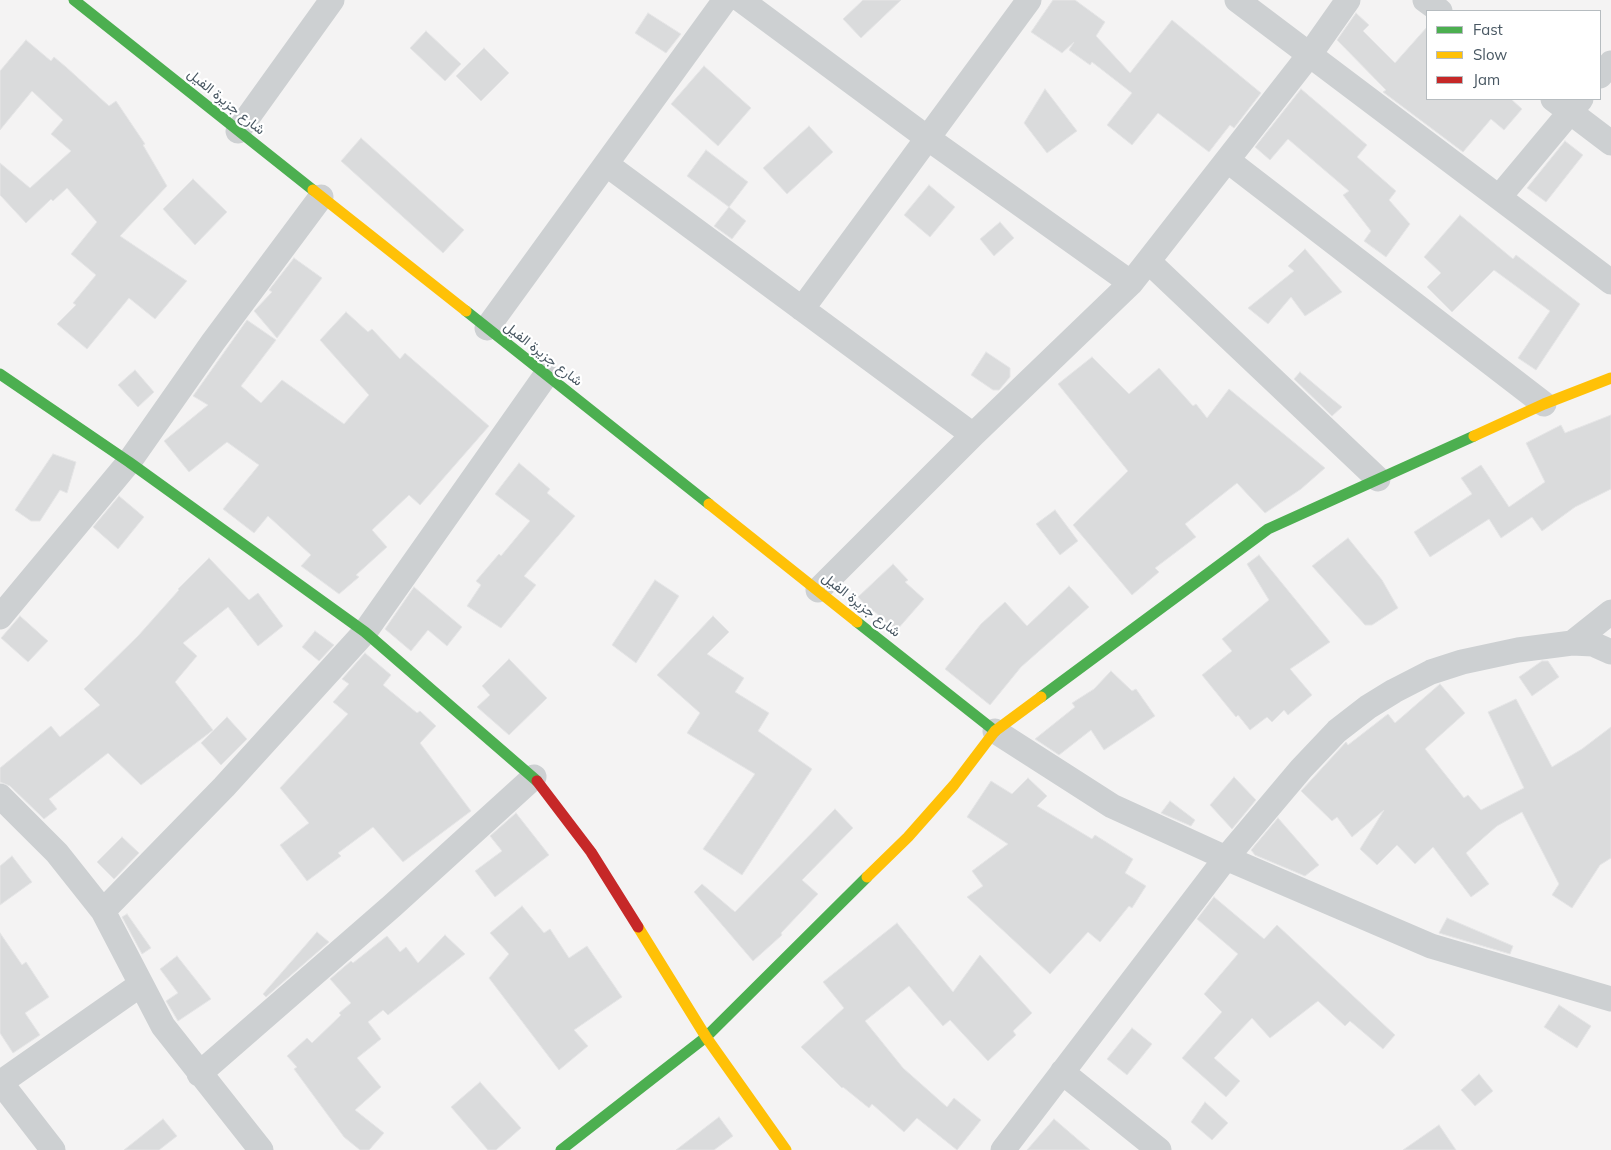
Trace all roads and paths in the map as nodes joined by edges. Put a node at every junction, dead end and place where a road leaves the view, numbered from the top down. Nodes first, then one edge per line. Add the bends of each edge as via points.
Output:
1 (74, 0) edge
2 (332, 0) edge
3 (725, 0) edge
4 (741, 0) edge
5 (1029, 0) edge
6 (1238, 0) edge
7 (1348, 0) edge
8 (1425, 0) edge
9 (1439, 10) edge
10 (1310, 54) junction
11 (1611, 63) edge
12 (1601, 75) edge
13 (1568, 103) edge
14 (238, 131) junction
15 (926, 137) junction
16 (1611, 143) edge
17 (1227, 160) junction
18 (606, 164) junction
19 (1500, 196) junction
20 (321, 197) junction
21 (1148, 261) junction
22 (1611, 282) edge
23 (1131, 283) junction
24 (802, 309) junction
25 (487, 328) junction
26 (0, 374) edge
27 (546, 375) junction
28 (1611, 378) edge
29 (1544, 404) junction
30 (973, 435) junction
31 (129, 462) junction
32 (1378, 479) junction
33 (818, 590) junction
34 (1611, 612) edge
35 (0, 617) edge
36 (365, 632) junction
37 (1572, 643) junction
38 (1611, 652) edge
39 (995, 731) junction
40 (534, 777) junction
41 (0, 796) edge
42 (1226, 858) junction
43 (103, 911) junction
44 (140, 985) junction
45 (1611, 999) edge
46 (706, 1036) junction
47 (1062, 1072) junction
48 (199, 1074) junction
49 (0, 1083) edge
50 (53, 1150) edge
51 (260, 1150) edge
52 (561, 1150) edge
53 (786, 1150) edge
54 (1003, 1150) edge
55 (1159, 1150) edge

1 - 14 street, شارع جزيرة الفيل
2 - 14 street
3 - 18 street
4 - 15 street
5 - 15 street
6 - 10 street
7 - 10 street
8 - 9 street
10 - 17 street
10 - 19 street
11 - 12 street
13 - 16 street
13 - 19 street
14 - 20 street, شارع جزيرة الفيل
15 - 23 street
15 - 24 street
17 - 21 street
17 - 29 street
18 - 24 street
18 - 25 street
19 - 22 street
20 - 25 street, شارع جزيرة الفيل
20 - 31 street
21 - 23 street
21 - 32 street
23 - 30 street
24 - 30 street
25 - 27 street, شارع جزيرة الفيل
26 - 31 street
27 - 33 street, شارع جزيرة الفيل
27 - 36 street
28 - 29 street
29 - 32 street
30 - 33 street
31 - 35 street
31 - 36 street
32 - 39 street via 1268,529
33 - 39 street, شارع جزيرة الفيل
34 - 37 street
36 - 40 street
36 - 43 street via 224,787
37 - 38 street via 1593,644
37 - 42 street via 1518,650 1430,672 1368,707 1338,731 1301,769
39 - 42 street via 1112,806
39 - 46 street via 954,785 908,837
40 - 46 street via 591,852
40 - 48 street
41 - 43 street via 57,853
42 - 45 street via 1431,946
42 - 47 street
43 - 44 street
44 - 48 street via 164,1026
44 - 49 street
46 - 52 street
46 - 53 street
47 - 54 street
47 - 55 street
48 - 51 street
49 - 50 street

